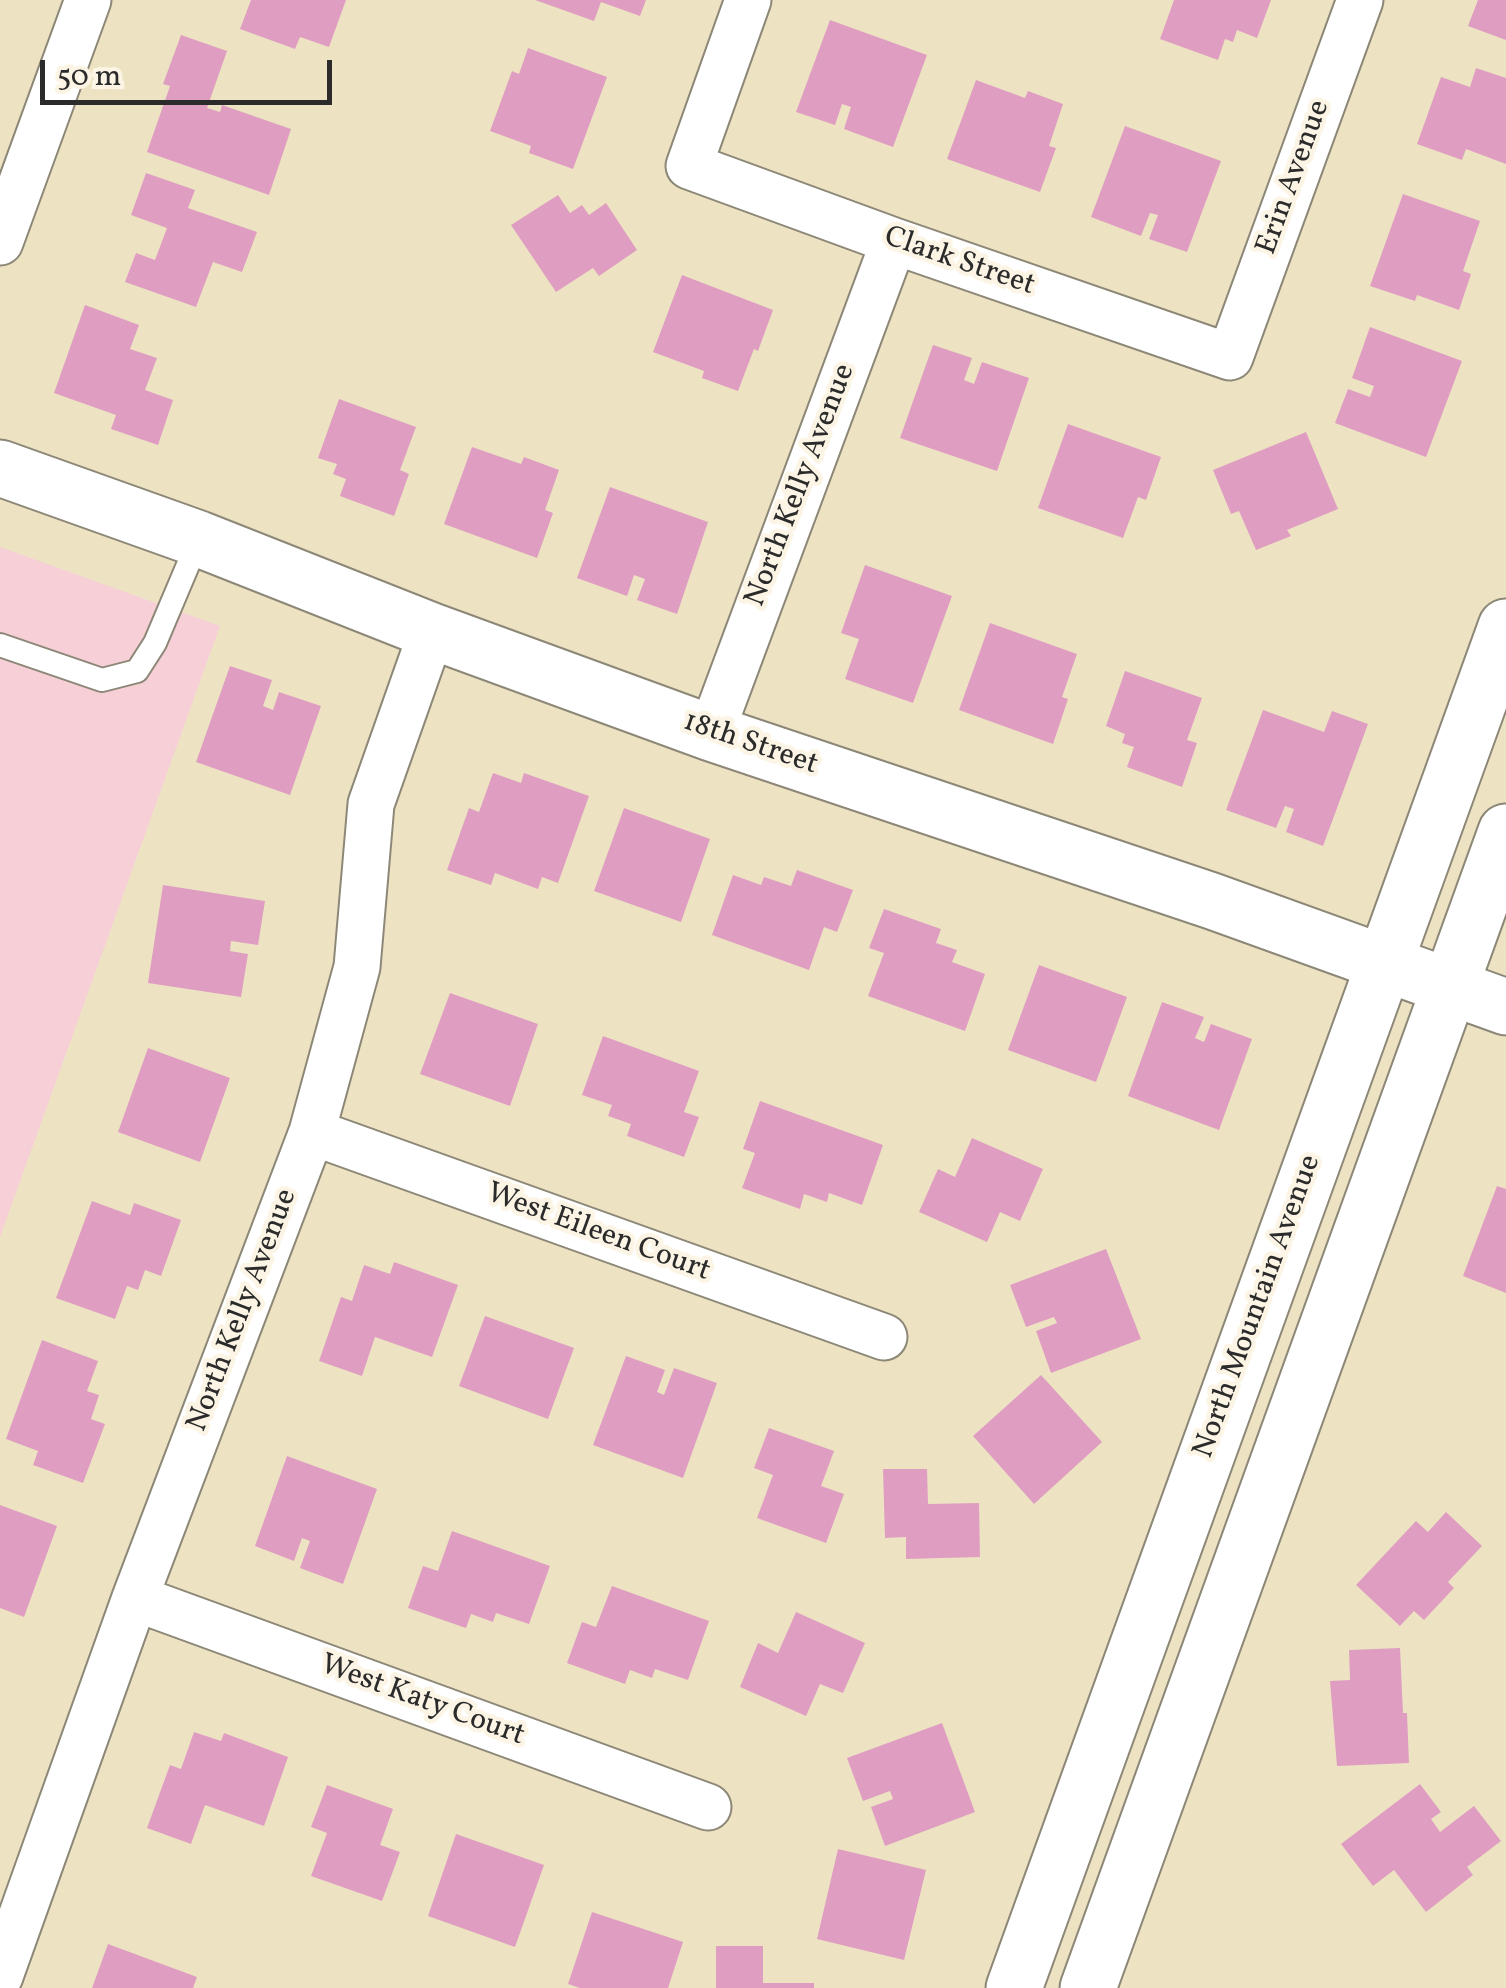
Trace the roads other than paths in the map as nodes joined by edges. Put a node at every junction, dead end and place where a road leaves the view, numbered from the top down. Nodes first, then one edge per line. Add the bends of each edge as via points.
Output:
1 (88, 0) edge
2 (748, 0) edge
3 (1360, 0) edge
4 (894, 240) junction
5 (0, 242) edge
6 (1230, 357) joint
7 (0, 468) edge
8 (199, 539) junction
9 (1506, 627) edge
10 (432, 632) junction
11 (0, 644) edge
12 (711, 733) junction
13 (1506, 832) edge
14 (1384, 962) junction
15 (1450, 986) junction
16 (1506, 1007) edge
17 (312, 1132) junction
18 (884, 1336) dead end
19 (135, 1598) junction
20 (708, 1807) dead end
21 (0, 1976) edge
22 (1014, 1988) edge
23 (1088, 1988) edge

1 - 5 street
2 - 4 street, Clark Street via 689,166
3 - 6 street, Erin Avenue
4 - 6 street, Clark Street
4 - 12 street, North Kelly Avenue
7 - 8 main road, 18th Street
8 - 10 main road, 18th Street
8 - 11 lane via 137,670 102,680
9 - 14 main road, North Mountain Avenue
10 - 12 main road, 18th Street
10 - 17 street, North Kelly Avenue via 371,804 356,967
12 - 14 main road, 18th Street
13 - 15 main road
14 - 15 main road, 18th Street
14 - 22 main road, North Mountain Avenue
15 - 16 main road, 18th Street
15 - 23 main road
17 - 18 street, West Eileen Court
17 - 19 street, North Kelly Avenue
19 - 20 street, West Katy Court
19 - 21 street, North Kelly Avenue

